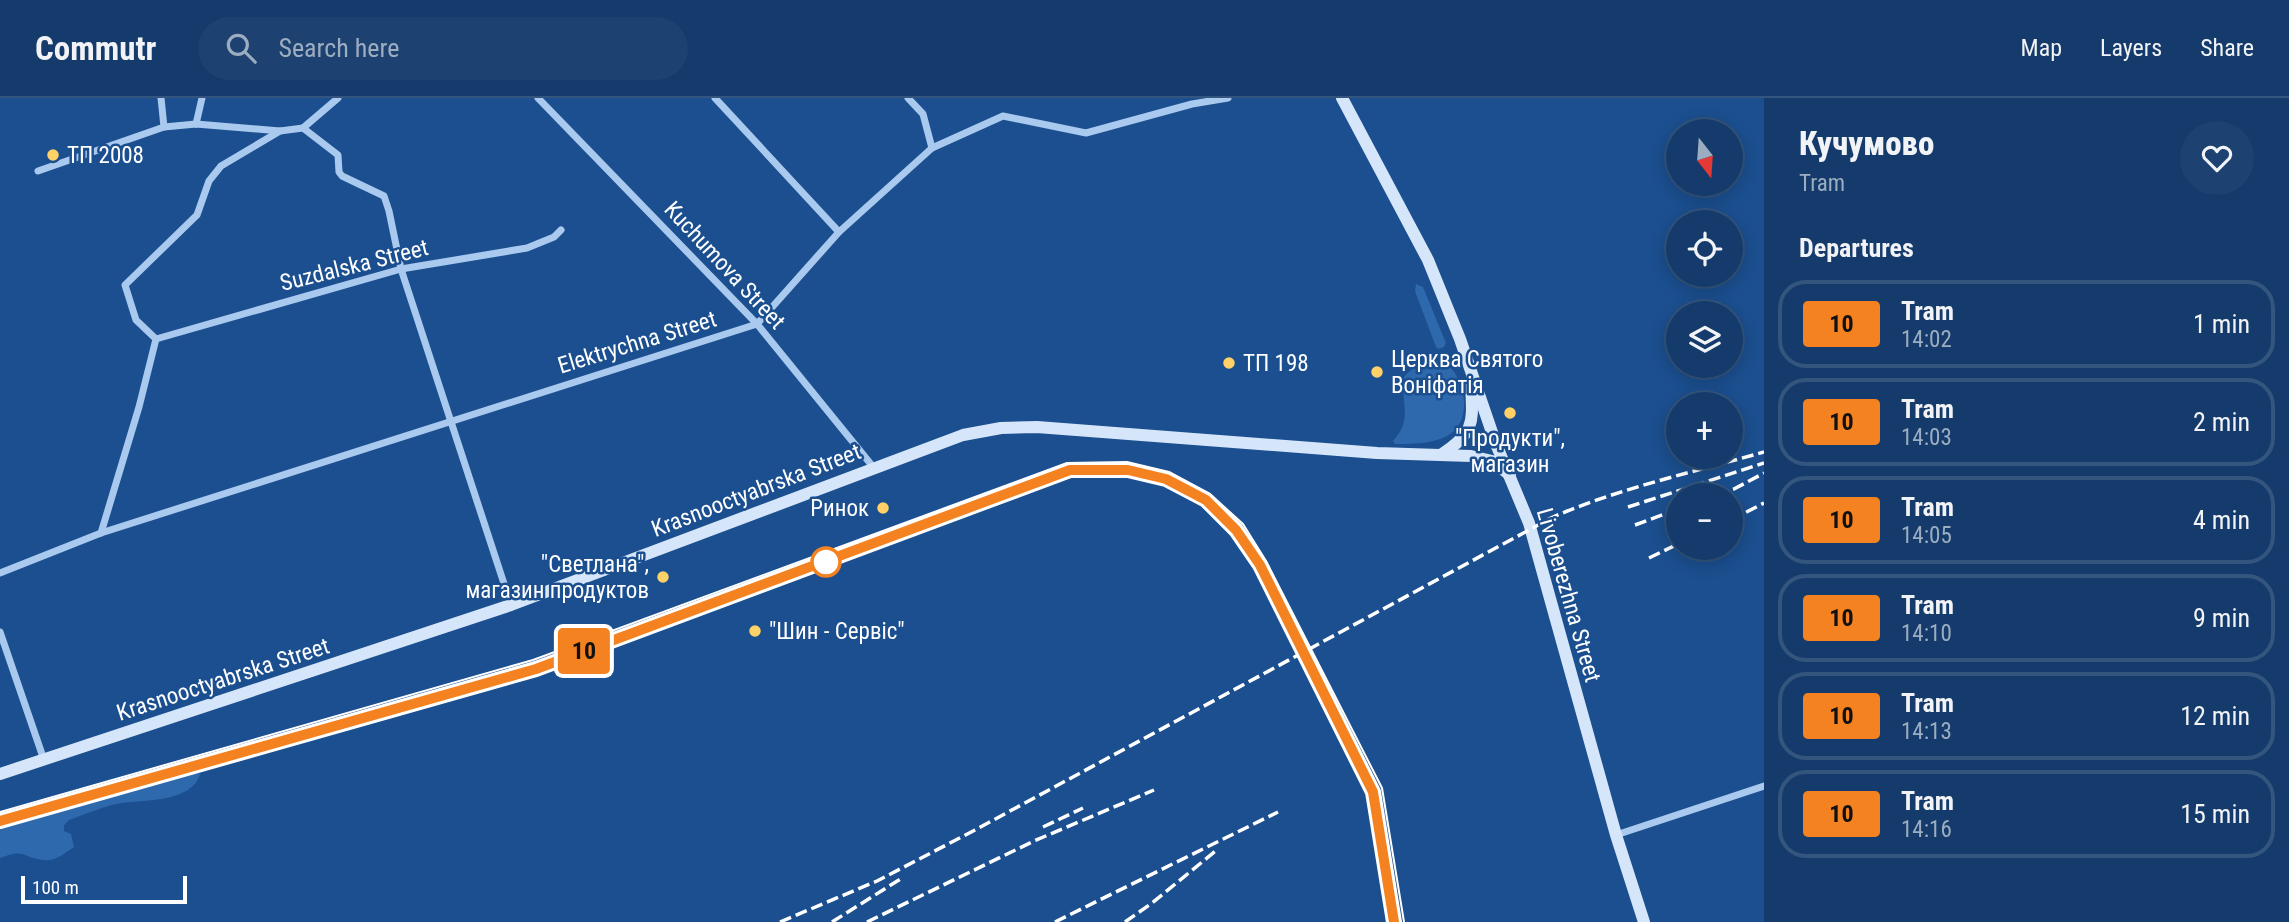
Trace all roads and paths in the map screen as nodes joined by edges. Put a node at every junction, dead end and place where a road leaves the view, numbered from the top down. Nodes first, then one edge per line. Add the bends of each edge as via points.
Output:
1 (161, 98) edge
2 (202, 98) edge
3 (338, 98) edge
4 (538, 98) edge
5 (715, 98) edge
6 (908, 98) edge
7 (1228, 98) edge
8 (1342, 98) edge
9 (196, 124) junction
10 (164, 127) junction
11 (303, 128) junction
12 (280, 131) junction
13 (932, 148) junction
14 (38, 171) dead end
15 (561, 230) dead end
16 (839, 232) junction
17 (401, 269) junction
18 (757, 324) junction
19 (156, 339) junction
20 (1470, 366) junction
21 (450, 421) junction
22 (1442, 454) junction
23 (874, 468) junction
24 (1510, 475) junction
25 (101, 533) junction
26 (0, 573) edge
27 (511, 605) junction
28 (0, 632) edge
29 (44, 760) junction
30 (0, 774) edge
31 (1764, 786) edge
32 (1616, 835) junction
33 (1644, 922) edge

1 - 10 street
2 - 9 street
3 - 11 street
4 - 18 street, Kuchumova Street
5 - 16 street
6 - 13 street via 923,114
7 - 13 street via 1086,133 1003,116
8 - 20 main road, Livoberezhna Street via 1428,260
9 - 10 street
9 - 12 street
10 - 14 street
11 - 12 street
11 - 17 street via 338,155 342,176 384,195
12 - 19 street via 221,166 209,181 197,215 125,285 136,320
13 - 16 street
15 - 17 street, Suzdalska Street via 527,247
16 - 18 street
17 - 19 street, Suzdalska Street
17 - 21 street
18 - 21 street, Elektrychna Street
18 - 23 street, Kuchumova Street
19 - 25 street
20 - 22 main road via 1472,420 1466,436
20 - 24 main road, Livoberezhna Street
21 - 25 street, Elektrychna Street
21 - 27 street
22 - 23 main road, Krasnooctyabrska Street via 1037,427 963,435
22 - 24 main road, Krasnooctyabrska Street via 1492,461
23 - 27 main road, Krasnooctyabrska Street
24 - 32 main road, Livoberezhna Street via 1531,528
25 - 26 street, Elektrychna Street
27 - 29 main road, Krasnooctyabrska Street
28 - 29 street
29 - 30 main road, Krasnooctyabrska Street
31 - 32 street
32 - 33 main road, Livoberezhna Street

